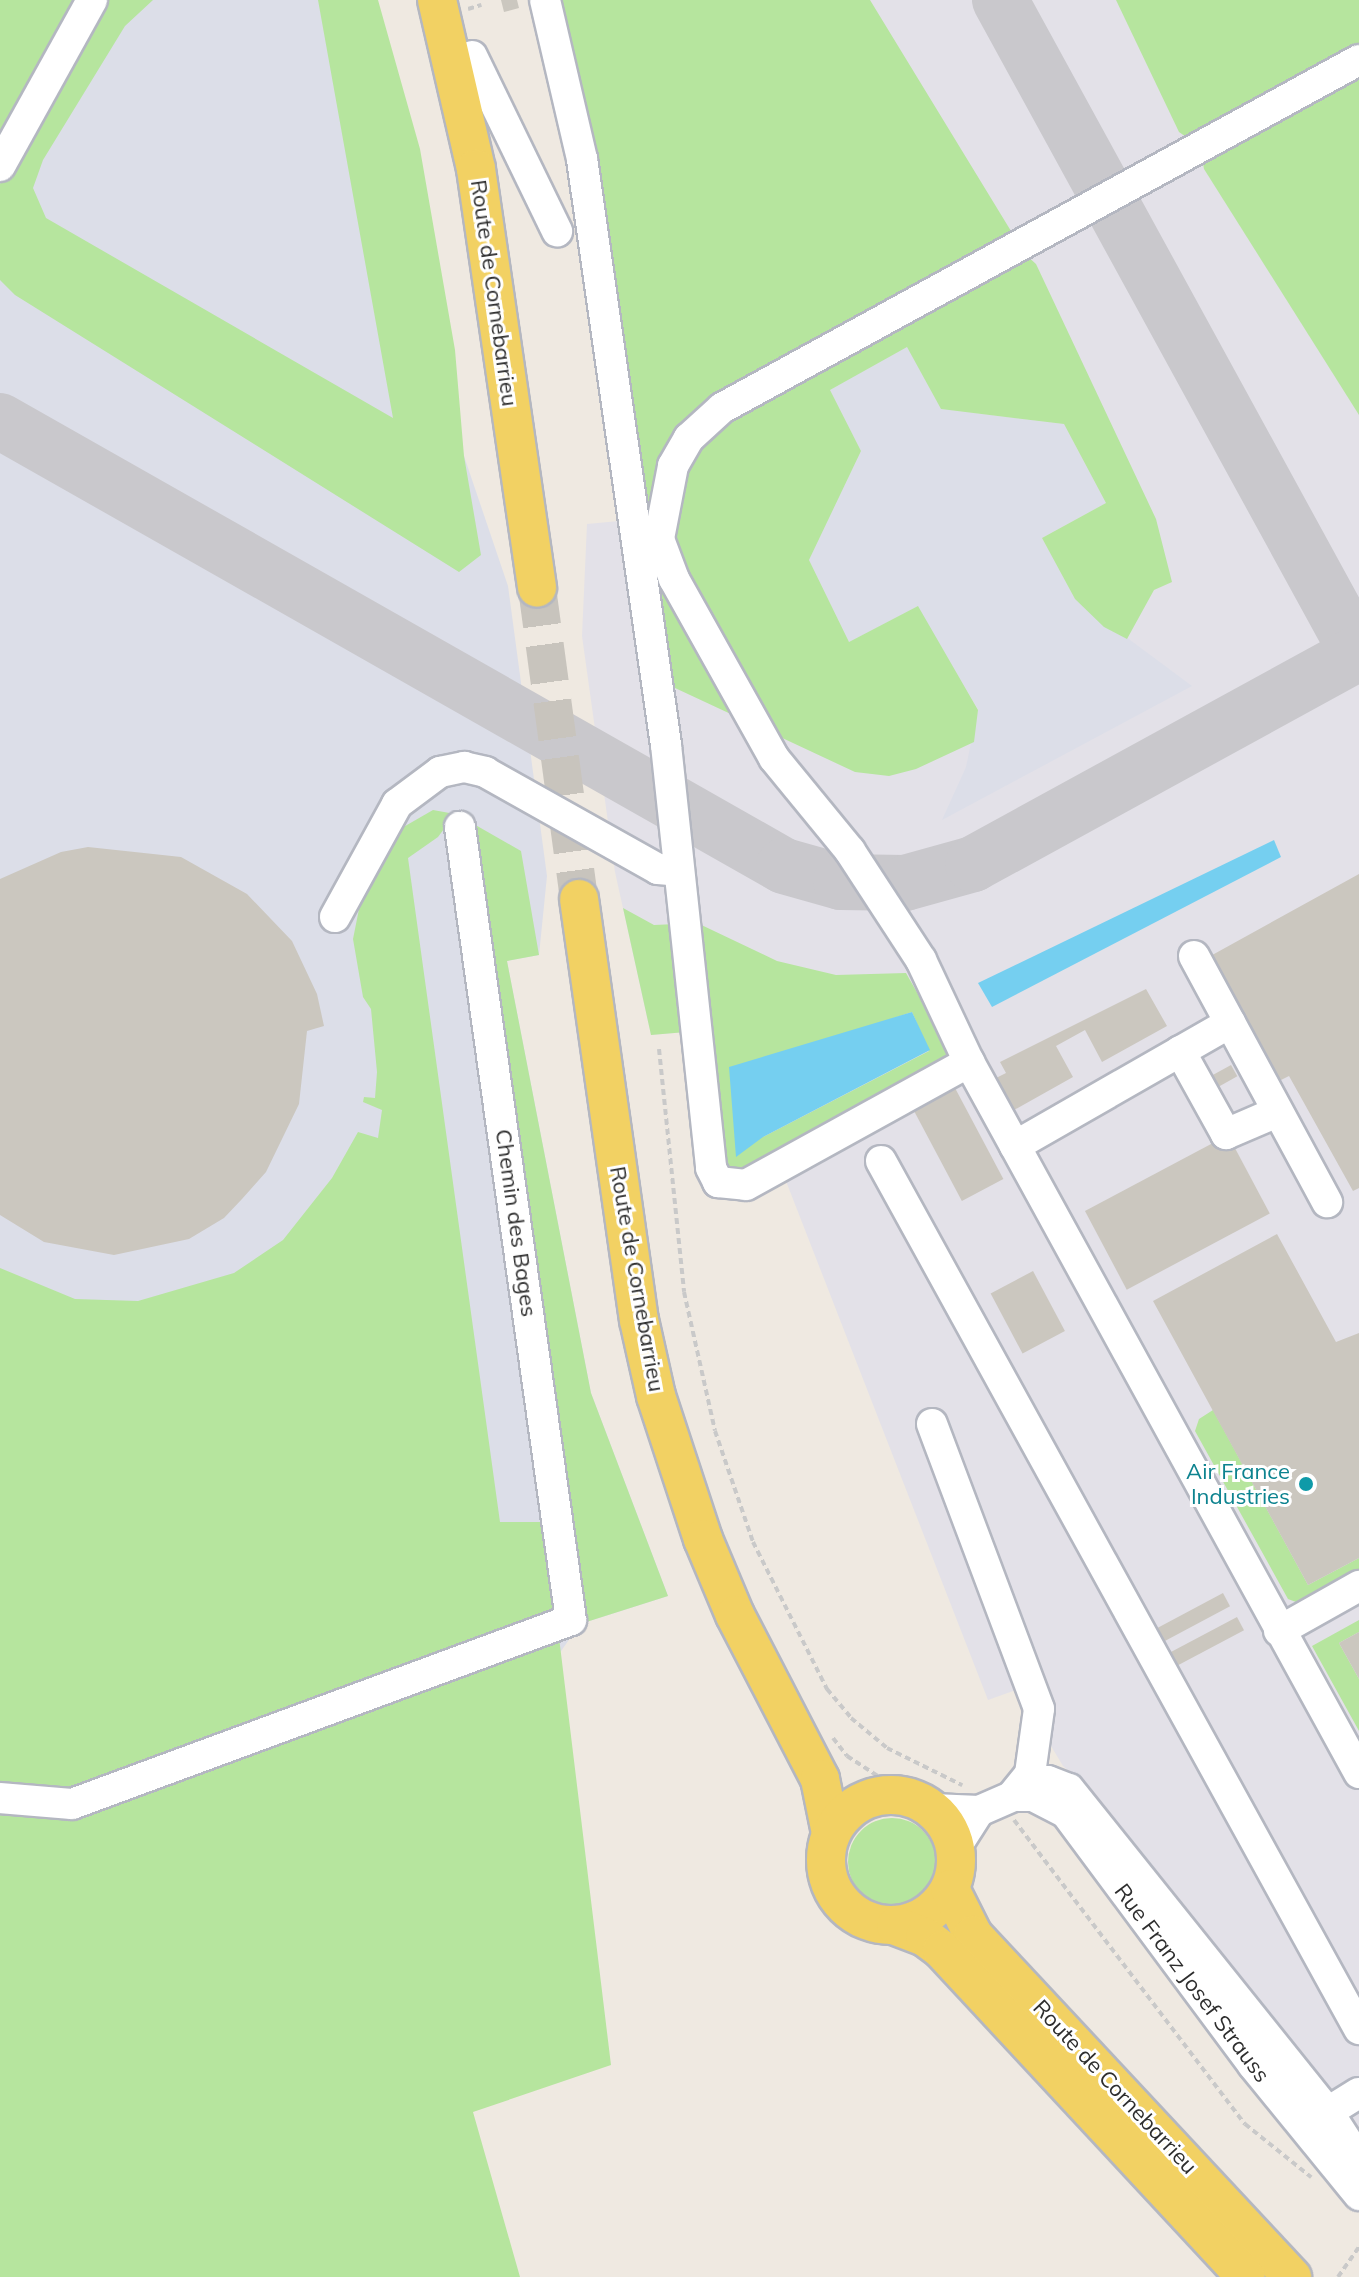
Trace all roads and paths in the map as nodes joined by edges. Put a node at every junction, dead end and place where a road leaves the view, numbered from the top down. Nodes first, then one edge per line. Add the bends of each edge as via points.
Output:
1 (92, 0) edge
2 (437, 0) edge
3 (545, 0) edge
4 (472, 56) dead end
5 (1359, 60) edge
6 (0, 166) edge
7 (557, 231) dead end
8 (537, 588) tunnel mouth
9 (460, 827) dead end
10 (679, 871) junction
11 (579, 899) tunnel mouth
12 (335, 917) dead end
13 (1194, 956) dead end
14 (1230, 1023) junction
15 (659, 1049) dead end
16 (1180, 1051) junction
17 (969, 1062) junction
18 (1277, 1112) junction
19 (1015, 1146) junction
20 (881, 1161) dead end
21 (1327, 1202) dead end
22 (932, 1424) dead end
23 (1359, 1586) edge
24 (1279, 1631) junction
25 (772, 1686) junction
26 (828, 1732) dead end
27 (847, 1756) dead end
28 (1359, 1773) edge
29 (894, 1794) junction
30 (0, 1798) edge
31 (991, 1805) junction
32 (933, 1809) junction
33 (831, 1833) junction
34 (956, 1847) junction
35 (950, 1889) junction
36 (896, 1926) junction
37 (1351, 2018) edge
38 (1359, 2093) edge
39 (1328, 2112) junction
40 (1359, 2158) edge
41 (1321, 2169) junction
42 (1359, 2195) edge
43 (1359, 2247) edge
44 (1246, 2277) edge
45 (1292, 2277) edge
46 (1338, 2277) edge

1 - 6 street
2 - 8 main road, Route de Cornebarrieu via 476,169
3 - 10 street via 582,159 666,745
4 - 7 street
5 - 17 street via 722,408 689,438 673,466 659,539 674,579 774,758 887,904 921,960
9 - 30 street, Chemin des Bages via 571,1620 72,1804
10 - 12 street via 658,869 485,772 464,767 440,772 397,804
10 - 17 street via 711,1168 718,1182 746,1185
11 - 25 main road, Route de Cornebarrieu via 639,1320 656,1396 703,1539
13 - 14 street
14 - 16 street
14 - 18 street
15 - 31 path via 684,1292 715,1431 753,1542 821,1677 845,1711 868,1736 947,1774
16 - 18 street via 1226,1134
16 - 19 street
17 - 19 street
18 - 21 street
19 - 24 street via 1169,1420
20 - 37 street
22 - 31 street via 1039,1709 1030,1774
23 - 24 street
24 - 28 street
25 - 29 main road, Route de Cornebarrieu via 839,1766 863,1784
25 - 33 main road, Route de Cornebarrieu via 820,1779
26 - 27 path
29 - 32 main road
29 - 33 main road via 855,1805
31 - 32 street, Rue Franz Josef Strauss
31 - 34 street
31 - 39 street, Rue Franz Josef Strauss via 1048,1781 1085,1803
31 - 41 path via 1021,1827 1245,2124
31 - 41 street, Rue Franz Josef Strauss via 1033,1796 1066,1813
32 - 34 main road
33 - 36 main road via 828,1877 837,1897 863,1919
34 - 35 main road
35 - 36 main road via 928,1915
35 - 45 main road, Route de Cornebarrieu via 973,1935
36 - 44 main road, Route de Cornebarrieu via 942,1950
38 - 39 street
39 - 40 street, Rue Franz Josef Strauss
40 - 41 street
41 - 42 street, Rue Franz Josef Strauss
43 - 46 path

